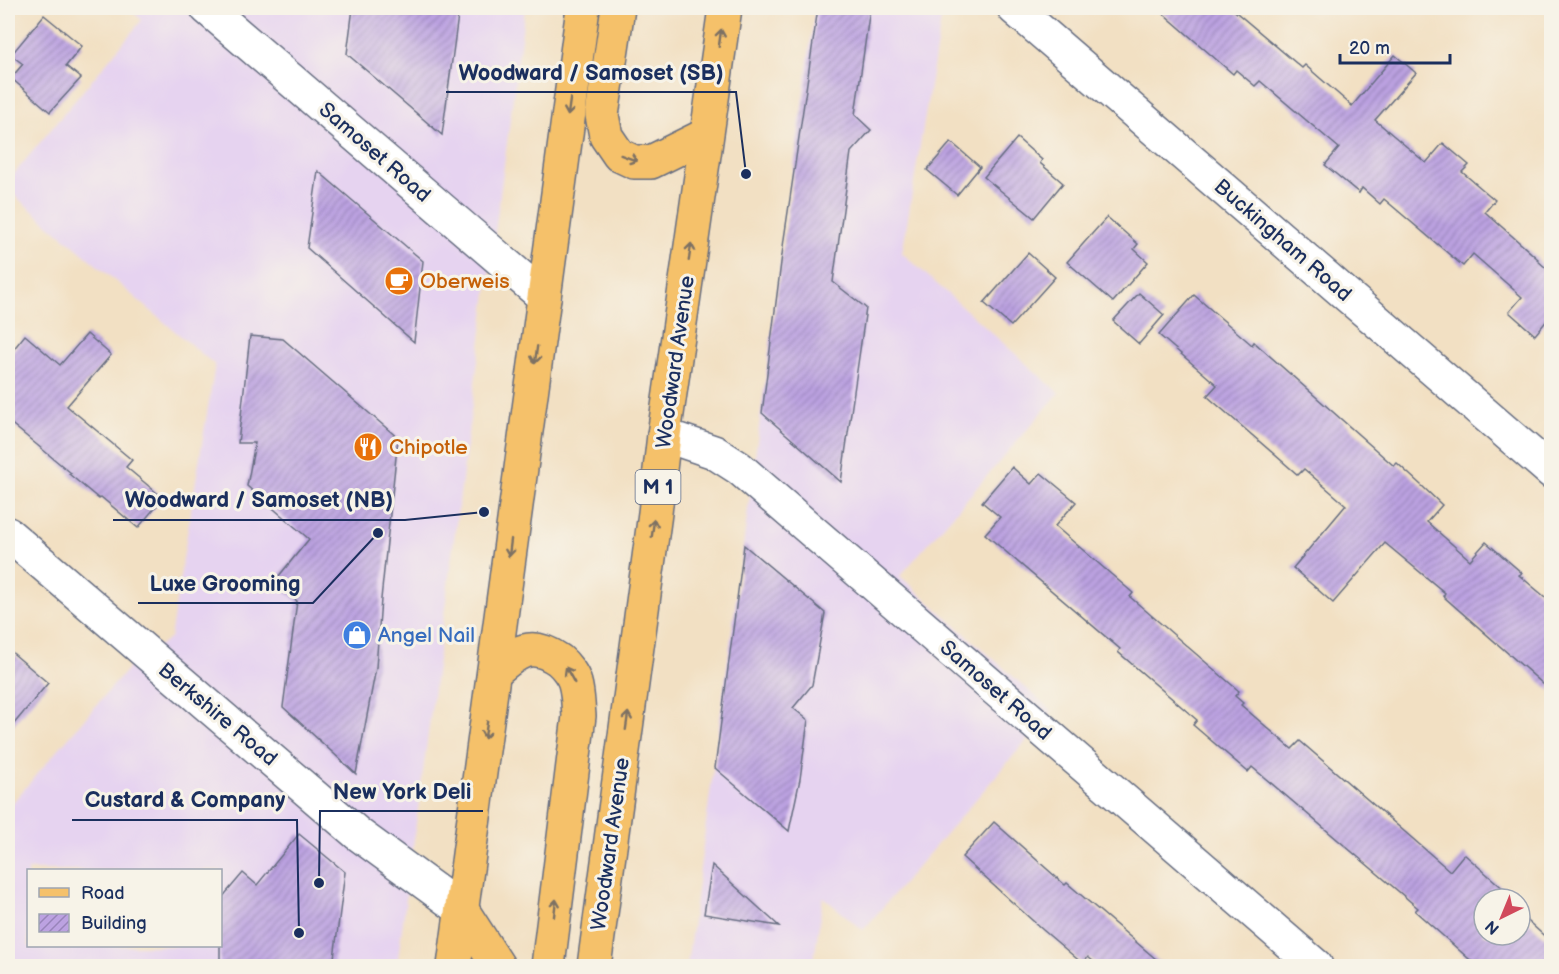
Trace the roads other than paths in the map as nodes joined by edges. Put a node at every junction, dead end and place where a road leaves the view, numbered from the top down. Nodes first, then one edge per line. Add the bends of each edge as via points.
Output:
1 (207, 8) edge
2 (583, 8) edge
3 (618, 8) edge
4 (724, 8) edge
5 (1014, 8) edge
6 (706, 135) junction
7 (544, 297) junction
8 (664, 435) junction
9 (1551, 472) edge
10 (8, 534) edge
11 (494, 672) junction
12 (462, 910) junction
13 (454, 966) edge
14 (498, 966) edge
15 (548, 966) edge
16 (594, 966) edge
17 (1316, 966) edge

1 - 7 street, Samoset Road
2 -> 7 main road
3 -> 6 main road via 602,115 606,136 619,154 634,162 651,162
6 -> 4 main road, Woodward Avenue / M 1
5 - 9 street, Buckingham Road
8 -> 6 main road, Woodward Avenue / M 1
7 -> 11 main road
16 -> 8 main road, Woodward Avenue / M 1
8 - 17 street, Samoset Road via 714,452 739,468
10 - 12 street, Berkshire Road via 358,834
11 -> 12 main road
15 -> 11 main road via 579,716 575,681 564,664 548,652 530,648 514,655
12 - 13 main road
12 - 14 main road

